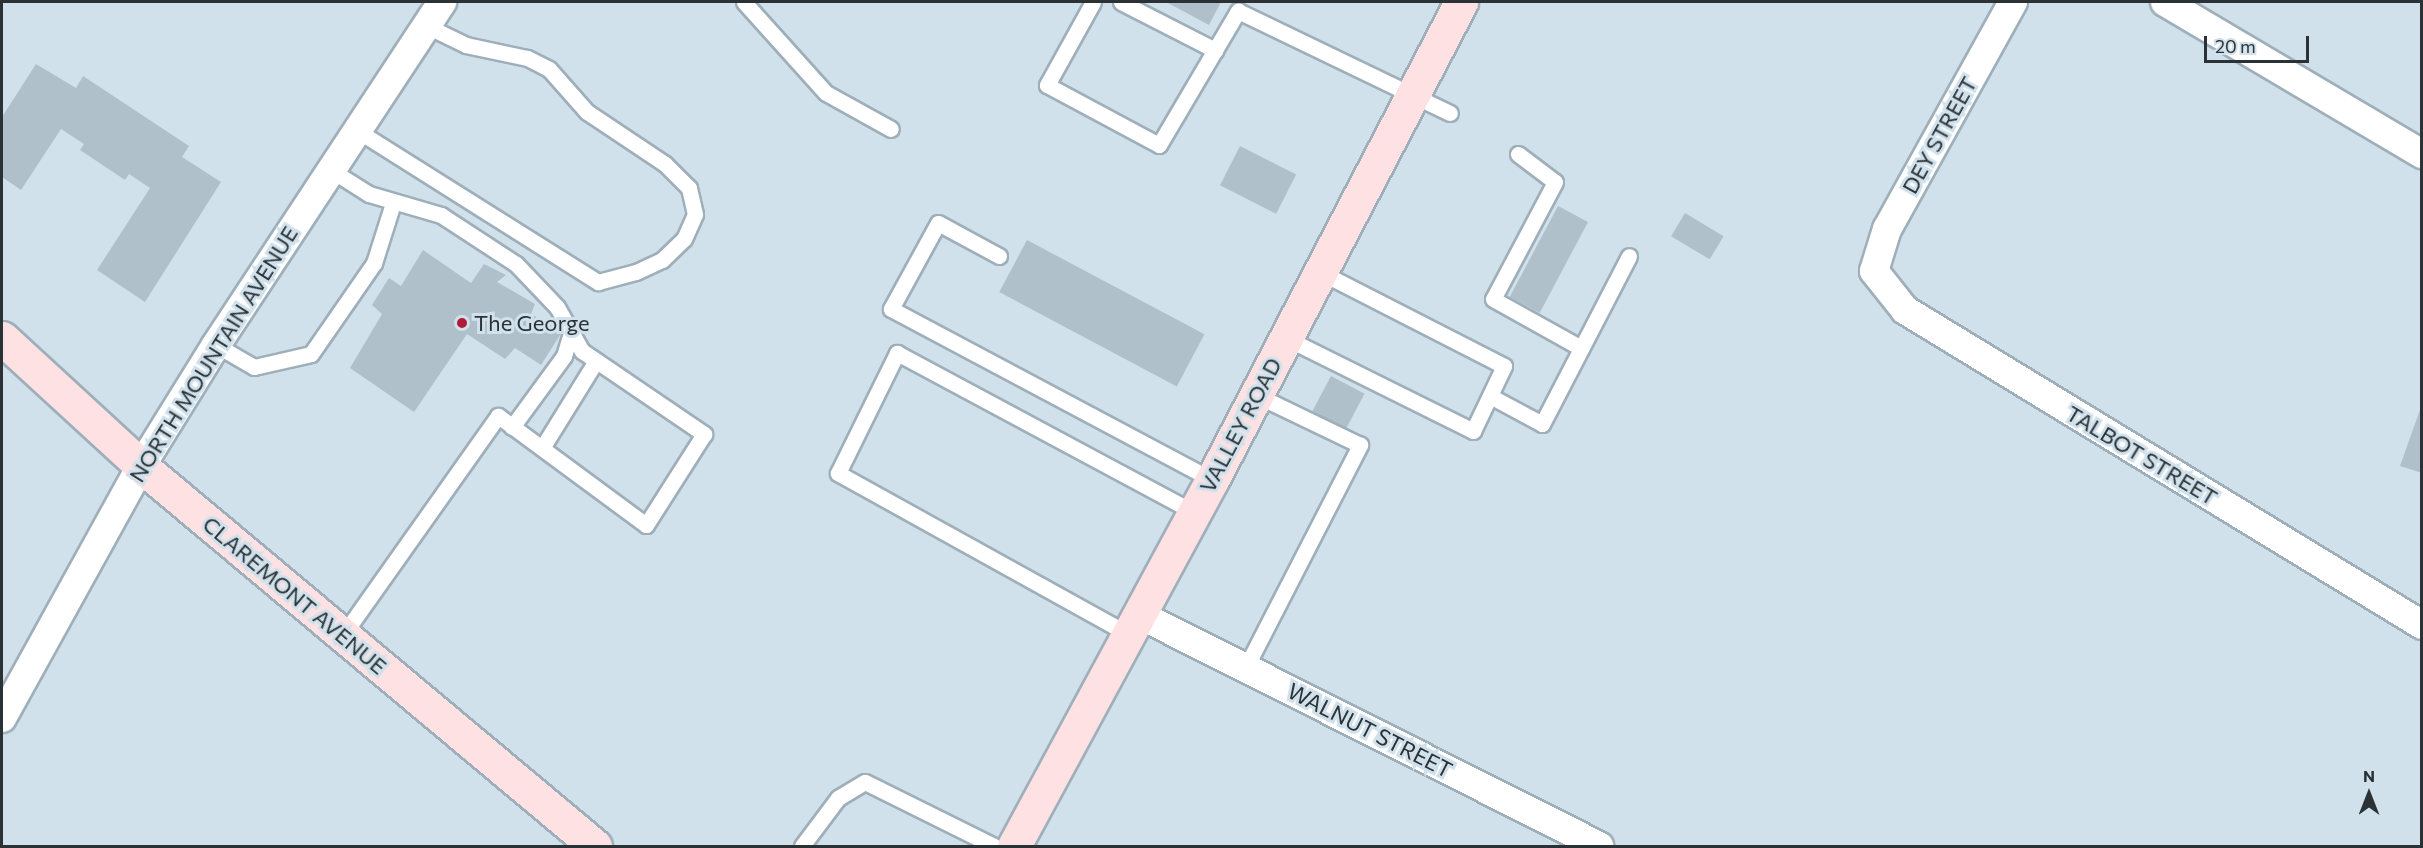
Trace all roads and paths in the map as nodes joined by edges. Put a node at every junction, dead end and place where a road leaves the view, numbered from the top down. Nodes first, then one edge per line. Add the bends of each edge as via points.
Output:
1 (442, 2) edge
2 (744, 2) edge
3 (1093, 2) edge
4 (1121, 2) edge
5 (1461, 2) edge
6 (2013, 2) edge
7 (2165, 2) edge
8 (427, 26) junction
9 (1215, 50) junction
10 (1413, 93) junction
11 (1450, 113) dead end
12 (891, 129) dead end
13 (358, 131) junction
14 (1518, 154) dead end
15 (2421, 154) edge
16 (331, 170) junction
17 (393, 203) junction
18 (999, 256) dead end
19 (1629, 256) dead end
20 (1874, 271) joint
21 (1320, 272) junction
22 (572, 333) junction
23 (2, 338) edge
24 (1286, 338) junction
25 (216, 345) junction
26 (1581, 348) junction
27 (596, 361) junction
28 (1256, 395) junction
29 (1490, 396) junction
30 (512, 427) junction
31 (542, 448) junction
32 (141, 466) junction
33 (1212, 480) junction
34 (1194, 512) junction
35 (1135, 625) junction
36 (2421, 625) edge
37 (343, 635) junction
38 (1246, 667) junction
39 (2, 718) edge
40 (595, 846) edge
41 (802, 846) edge
42 (994, 846) edge
43 (1014, 846) edge
44 (1599, 846) edge

1 - 8 street, NORTH MOUNTAIN AVENUE
2 - 12 lane via 826,93
3 - 9 lane via 1047,85 1159,145
4 - 9 lane
5 - 10 main road, VALLEY ROAD
6 - 20 street, DEY STREET via 1887,229
7 - 15 street
8 - 13 street, NORTH MOUNTAIN AVENUE
8 - 13 lane via 466,45 527,58 549,69 587,112 665,164 689,188 695,214 684,239 662,260 598,282
9 - 10 lane via 1238,11
10 - 11 lane
10 - 21 main road, VALLEY ROAD
13 - 16 street, NORTH MOUNTAIN AVENUE
14 - 26 lane via 1555,182 1493,299
16 - 17 lane via 369,194
16 - 25 street, NORTH MOUNTAIN AVENUE
17 - 22 lane via 441,215 516,264 557,307
17 - 25 lane via 374,263 311,354 254,367
18 - 33 lane via 938,223 891,309
19 - 26 lane
20 - 36 street, TALBOT STREET via 1905,310
21 - 24 main road, VALLEY ROAD
21 - 29 lane via 1504,366
22 - 27 lane via 582,351
22 - 30 lane via 564,356
23 - 32 main road, CLAREMONT AVENUE
24 - 28 main road, VALLEY ROAD
24 - 29 lane via 1473,431
25 - 32 street, NORTH MOUNTAIN AVENUE
26 - 29 lane via 1542,424
27 - 31 lane
27 - 31 lane via 704,434 646,525
28 - 33 main road, VALLEY ROAD
28 - 38 lane via 1359,445
30 - 31 lane
30 - 37 lane via 498,416
32 - 37 main road, CLAREMONT AVENUE
32 - 39 street, NORTH MOUNTAIN AVENUE
33 - 34 main road, VALLEY ROAD
34 - 35 main road, VALLEY ROAD
34 - 35 lane via 897,353 838,473
35 - 38 street, WALNUT STREET
35 - 43 main road, VALLEY ROAD
37 - 40 main road, CLAREMONT AVENUE
38 - 44 street, WALNUT STREET
41 - 42 lane via 838,798 865,782

